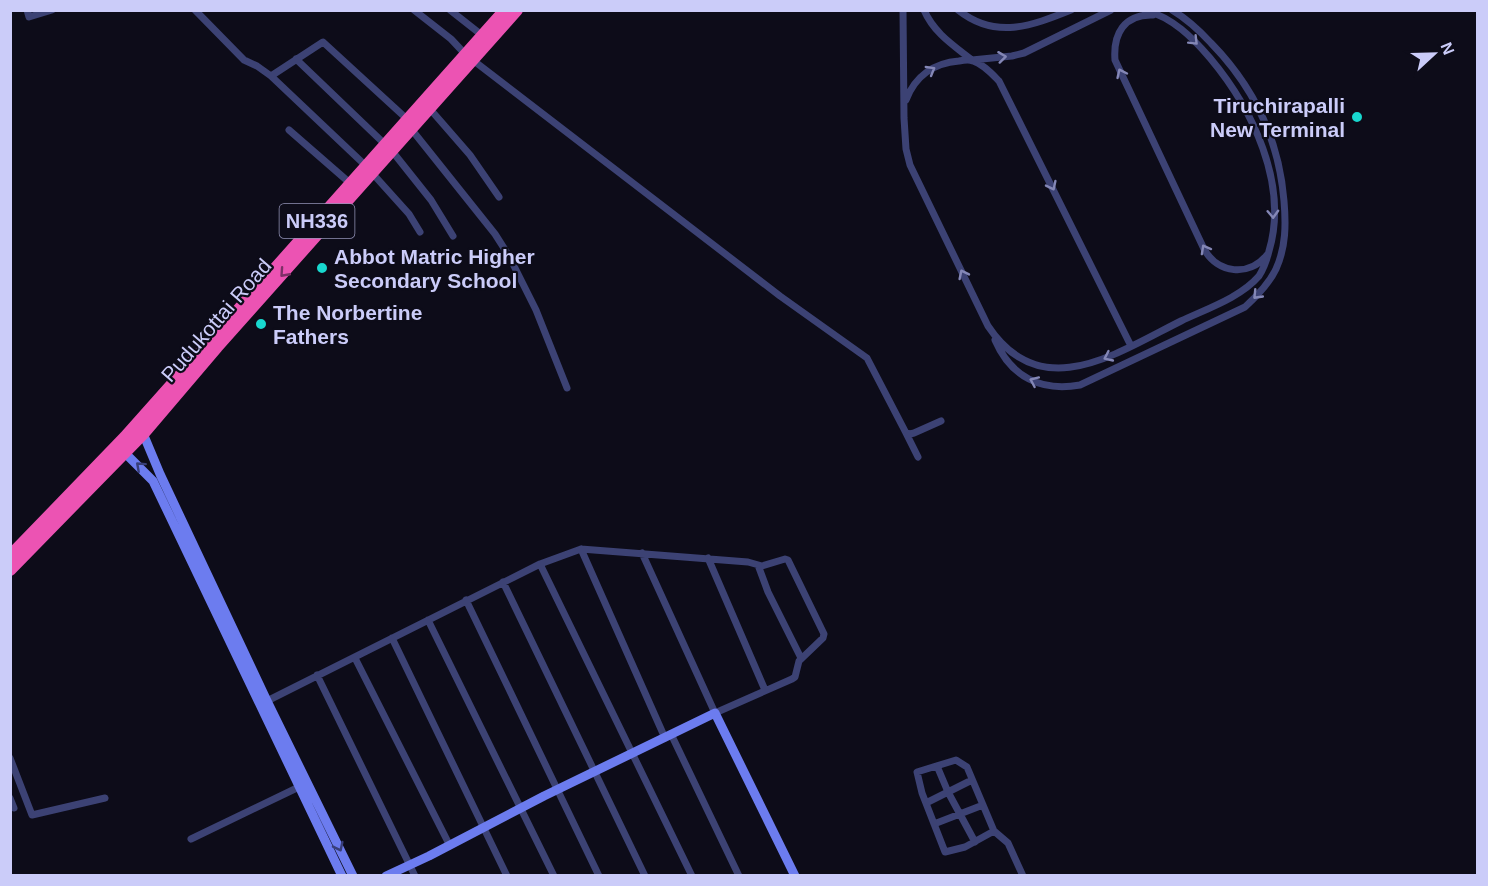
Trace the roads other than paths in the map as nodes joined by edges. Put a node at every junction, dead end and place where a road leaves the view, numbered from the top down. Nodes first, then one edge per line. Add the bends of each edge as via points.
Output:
1 (27, 10) edge
2 (52, 10) edge
3 (195, 10) edge
4 (414, 10) edge
5 (450, 10) edge
6 (517, 10) edge
7 (903, 10) edge
8 (924, 10) edge
9 (958, 10) edge
10 (1071, 10) edge
11 (1111, 10) edge
12 (1145, 10) edge
13 (1172, 10) edge
14 (504, 11) edge
15 (1168, 19) junction
16 (483, 36) junction
17 (470, 58) junction
18 (296, 59) junction
19 (972, 60) junction
20 (270, 76) junction
21 (430, 109) junction
22 (904, 118) junction
23 (410, 125) junction
24 (289, 130) dead end
25 (389, 148) junction
26 (370, 170) junction
27 (351, 184) junction
28 (499, 197) dead end
29 (420, 232) dead end
30 (453, 236) dead end
31 (1269, 252) junction
32 (294, 253) junction
33 (988, 326) junction
34 (1131, 346) junction
35 (567, 388) dead end
36 (941, 421) dead end
37 (140, 428) junction
38 (906, 433) junction
39 (121, 449) junction
40 (918, 457) dead end
41 (582, 549) junction
42 (642, 553) junction
43 (10, 556) edge
44 (708, 558) junction
45 (540, 564) junction
46 (758, 565) junction
47 (10, 570) edge
48 (503, 582) junction
49 (466, 600) junction
50 (218, 607) junction
51 (428, 620) junction
52 (392, 638) junction
53 (355, 658) junction
54 (801, 658) junction
55 (316, 675) junction
56 (765, 690) junction
57 (267, 701) junction
58 (715, 713) junction
59 (668, 736) junction
60 (632, 753) junction
61 (10, 758) edge
62 (938, 766) junction
63 (595, 771) junction
64 (972, 780) junction
65 (300, 781) junction
66 (557, 789) junction
67 (948, 792) junction
68 (10, 798) edge
69 (105, 798) dead end
70 (926, 803) junction
71 (983, 805) junction
72 (521, 807) junction
73 (14, 808) dead end
74 (959, 814) junction
75 (934, 824) junction
76 (483, 828) junction
77 (994, 831) junction
78 (191, 839) dead end
79 (975, 842) junction
80 (450, 846) junction
81 (410, 866) junction
82 (342, 876) edge
83 (353, 876) edge
84 (386, 876) edge
85 (415, 876) edge
86 (507, 876) edge
87 (554, 876) edge
88 (599, 876) edge
89 (645, 876) edge
90 (692, 876) edge
91 (739, 876) edge
92 (795, 876) edge
93 (1023, 876) edge

1 - 2 street via 29,17
3 - 20 street via 244,60
4 - 17 street
5 - 16 street
6 - 17 highway, Pudukottai Road / NH336
7 - 22 street
8 - 19 street via 941,36
9 - 10 street via 984,24 1013,28 1034,25
19 -> 11 street via 1024,53
12 - 15 street
13 -> 33 street via 1198,30 1244,81 1268,126 1283,188 1285,221 1282,253 1268,284 1245,307 1071,387 1049,387 1025,377 1000,351
14 - 16 highway, Pudukottai Road / NH336
15 -> 31 street via 1224,75 1256,129 1272,188 1274,235
31 -> 15 street via 1257,265 1239,270 1221,267 1207,255 1117,66 1114,47 1125,25 1146,15
16 - 17 highway, Pudukottai Road / NH336
17 - 21 highway, Pudukottai Road / NH336
17 - 23 highway, Pudukottai Road / NH336
17 - 38 street via 867,358
18 - 20 street
18 - 23 street via 323,42
18 - 25 street
22 -> 19 street via 909,93 923,74 946,63
19 -> 34 street via 994,75 1004,88
20 - 26 street
21 - 23 highway, Pudukottai Road / NH336
21 - 28 street via 470,155
33 -> 22 street via 910,165
23 - 25 highway, Pudukottai Road / NH336
23 - 35 street via 509,256 536,309
24 - 27 street
25 - 26 highway, Pudukottai Road / NH336
25 - 30 street via 431,200
26 - 27 highway, Pudukottai Road / NH336
26 - 29 street
26 - 32 highway, Pudukottai Road / NH336
27 - 32 highway, Pudukottai Road / NH336
31 - 34 street via 1259,276 1237,294
32 - 37 highway, Pudukottai Road / NH336
34 -> 33 street via 1089,365 1038,366 1009,351
36 - 38 street
37 - 39 highway, Pudukottai Road / NH336
37 - 50 street
38 - 40 street
39 - 43 highway, Pudukottai Road / NH336
39 - 47 highway, Pudukottai Road / NH336
50 -> 39 street via 153,481
41 - 42 street
41 - 45 street
41 - 59 street
42 - 44 street
42 - 58 street
44 - 46 street
44 - 56 street
45 - 48 street
45 - 60 street
46 - 54 street
46 - 54 street via 788,560 824,634
48 - 49 street
48 - 63 street
49 - 51 street
49 - 66 street
50 - 57 street
50 - 65 street
51 - 52 street
51 - 72 street
52 - 53 street
52 - 76 street
53 - 55 street
53 - 80 street
54 - 56 street via 795,677
55 - 57 street
55 - 81 street
56 - 58 street
57 - 65 street
58 - 59 street
58 - 92 street
59 - 60 street
59 - 91 street
60 - 63 street
60 - 90 street
61 - 69 street via 32,815
62 - 64 street via 956,760 967,767
62 - 67 street
62 - 70 street via 916,772
63 - 66 street
63 - 89 street
64 - 67 street
64 - 71 street
65 - 78 street
65 - 82 street
65 -> 83 street
66 - 72 street
66 - 88 street
67 - 70 street
67 - 74 street
68 - 73 street
70 - 75 street
71 - 74 street
71 - 77 street
72 - 76 street
72 - 87 street
74 - 75 street
74 - 79 street
75 - 79 street via 945,852
76 - 80 street
76 - 86 street
77 - 79 street
77 - 93 street via 1008,843
80 - 81 street
81 - 84 street
81 - 85 street

